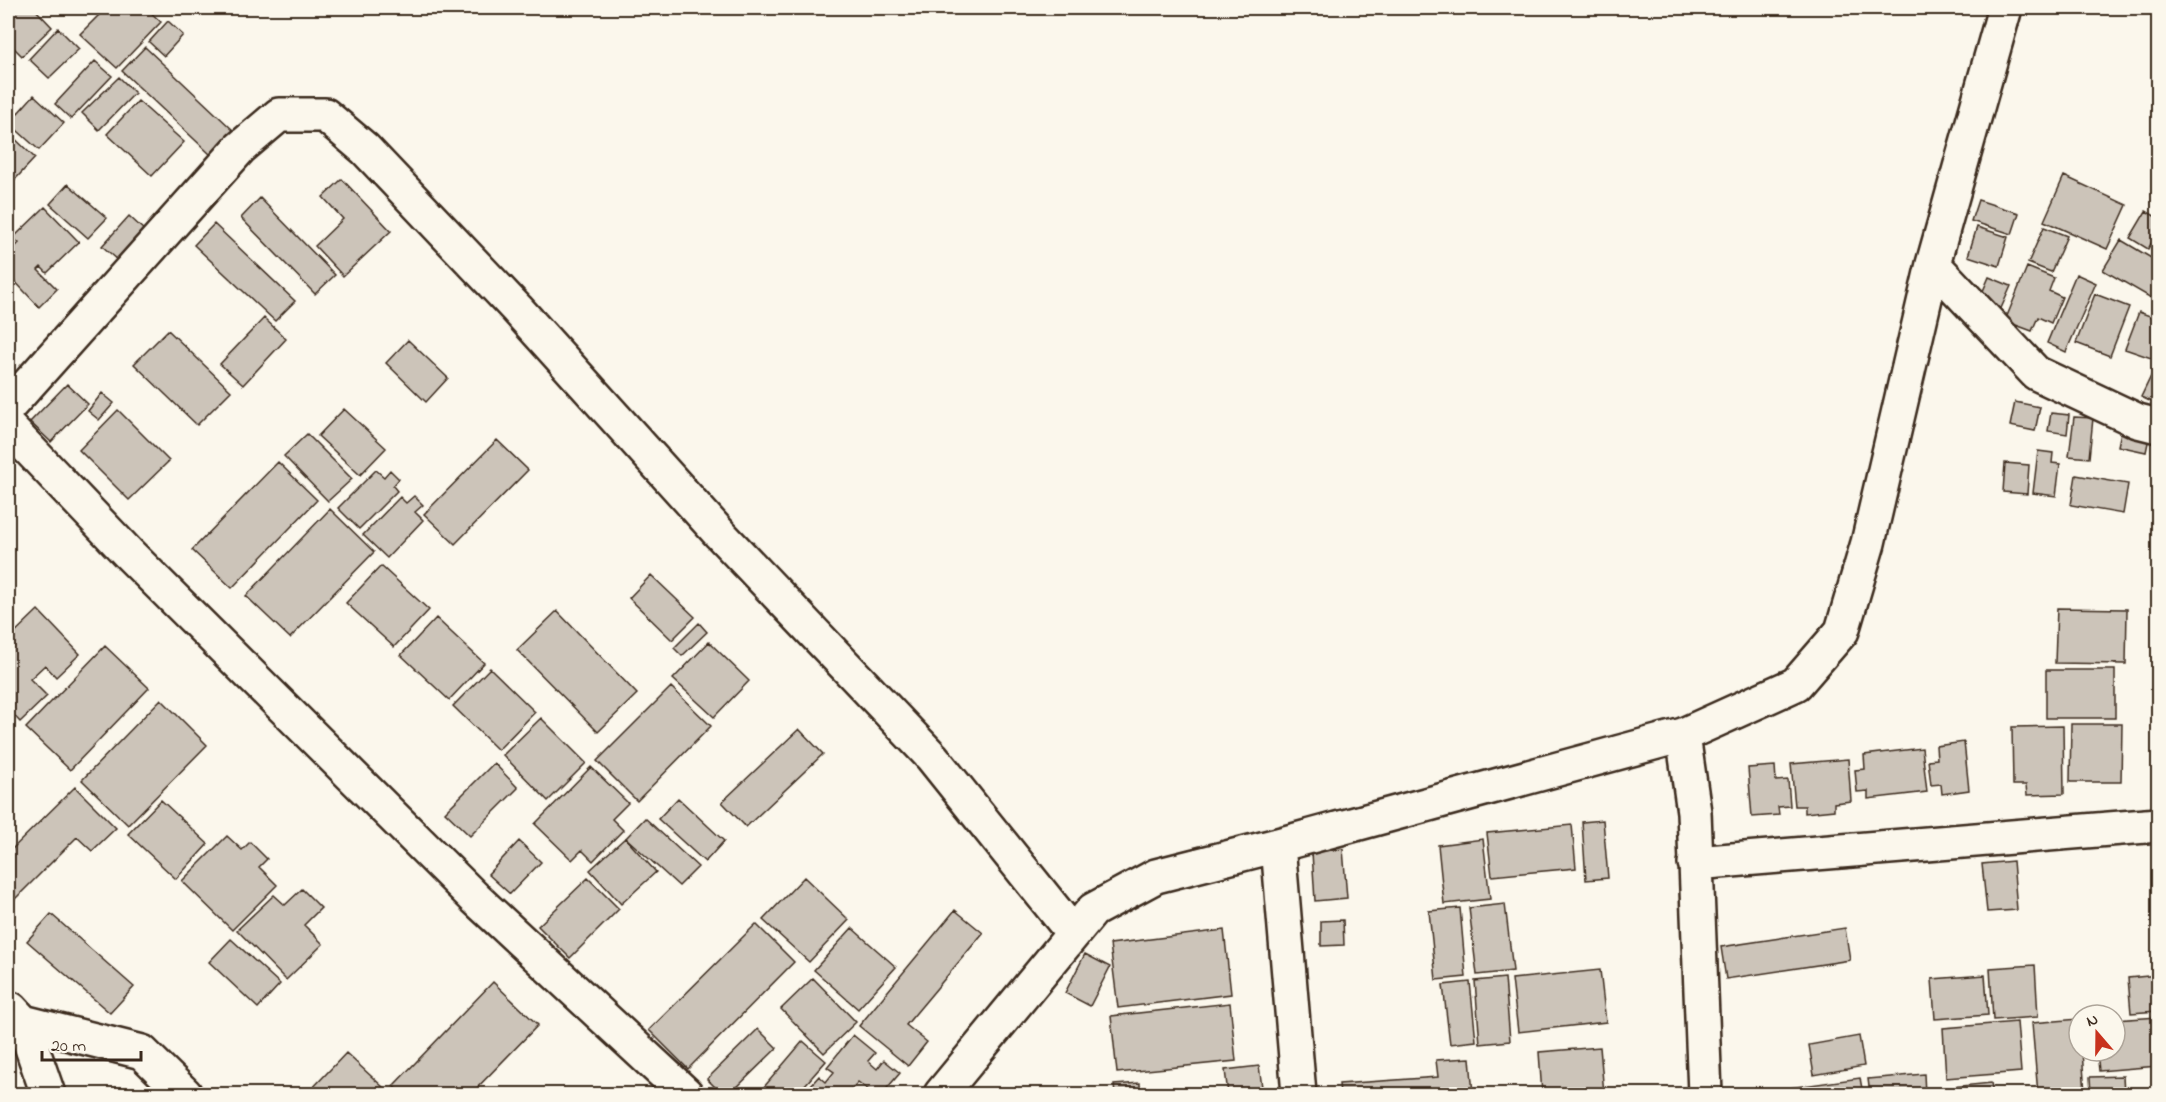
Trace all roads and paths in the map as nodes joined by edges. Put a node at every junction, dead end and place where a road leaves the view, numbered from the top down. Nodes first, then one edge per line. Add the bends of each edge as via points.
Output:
1 (2005, 8) edge
2 (1932, 264) junction
3 (8, 407) edge
4 (2158, 426) edge
5 (8, 427) edge
6 (1683, 735) junction
7 (2158, 825) edge
8 (1278, 845) junction
9 (1695, 863) junction
10 (1073, 933) junction
11 (15, 1014) edge
12 (48, 1095) edge
13 (185, 1095) edge
14 (686, 1095) edge
15 (940, 1095) edge
16 (1299, 1095) edge
17 (1705, 1095) edge

1 - 2 street
2 - 4 street via 2036,373
2 - 6 street via 1868,543 1842,630 1796,684
3 - 10 street via 240,148 279,115 325,115 365,149 509,301 720,534 932,757
5 - 14 street via 128,553 468,890
6 - 8 street
6 - 9 street via 1694,812
7 - 9 street
8 - 10 street via 1156,876 1093,910
8 - 16 street
9 - 17 street
10 - 15 street
11 - 12 street
11 - 13 street via 142,1052

